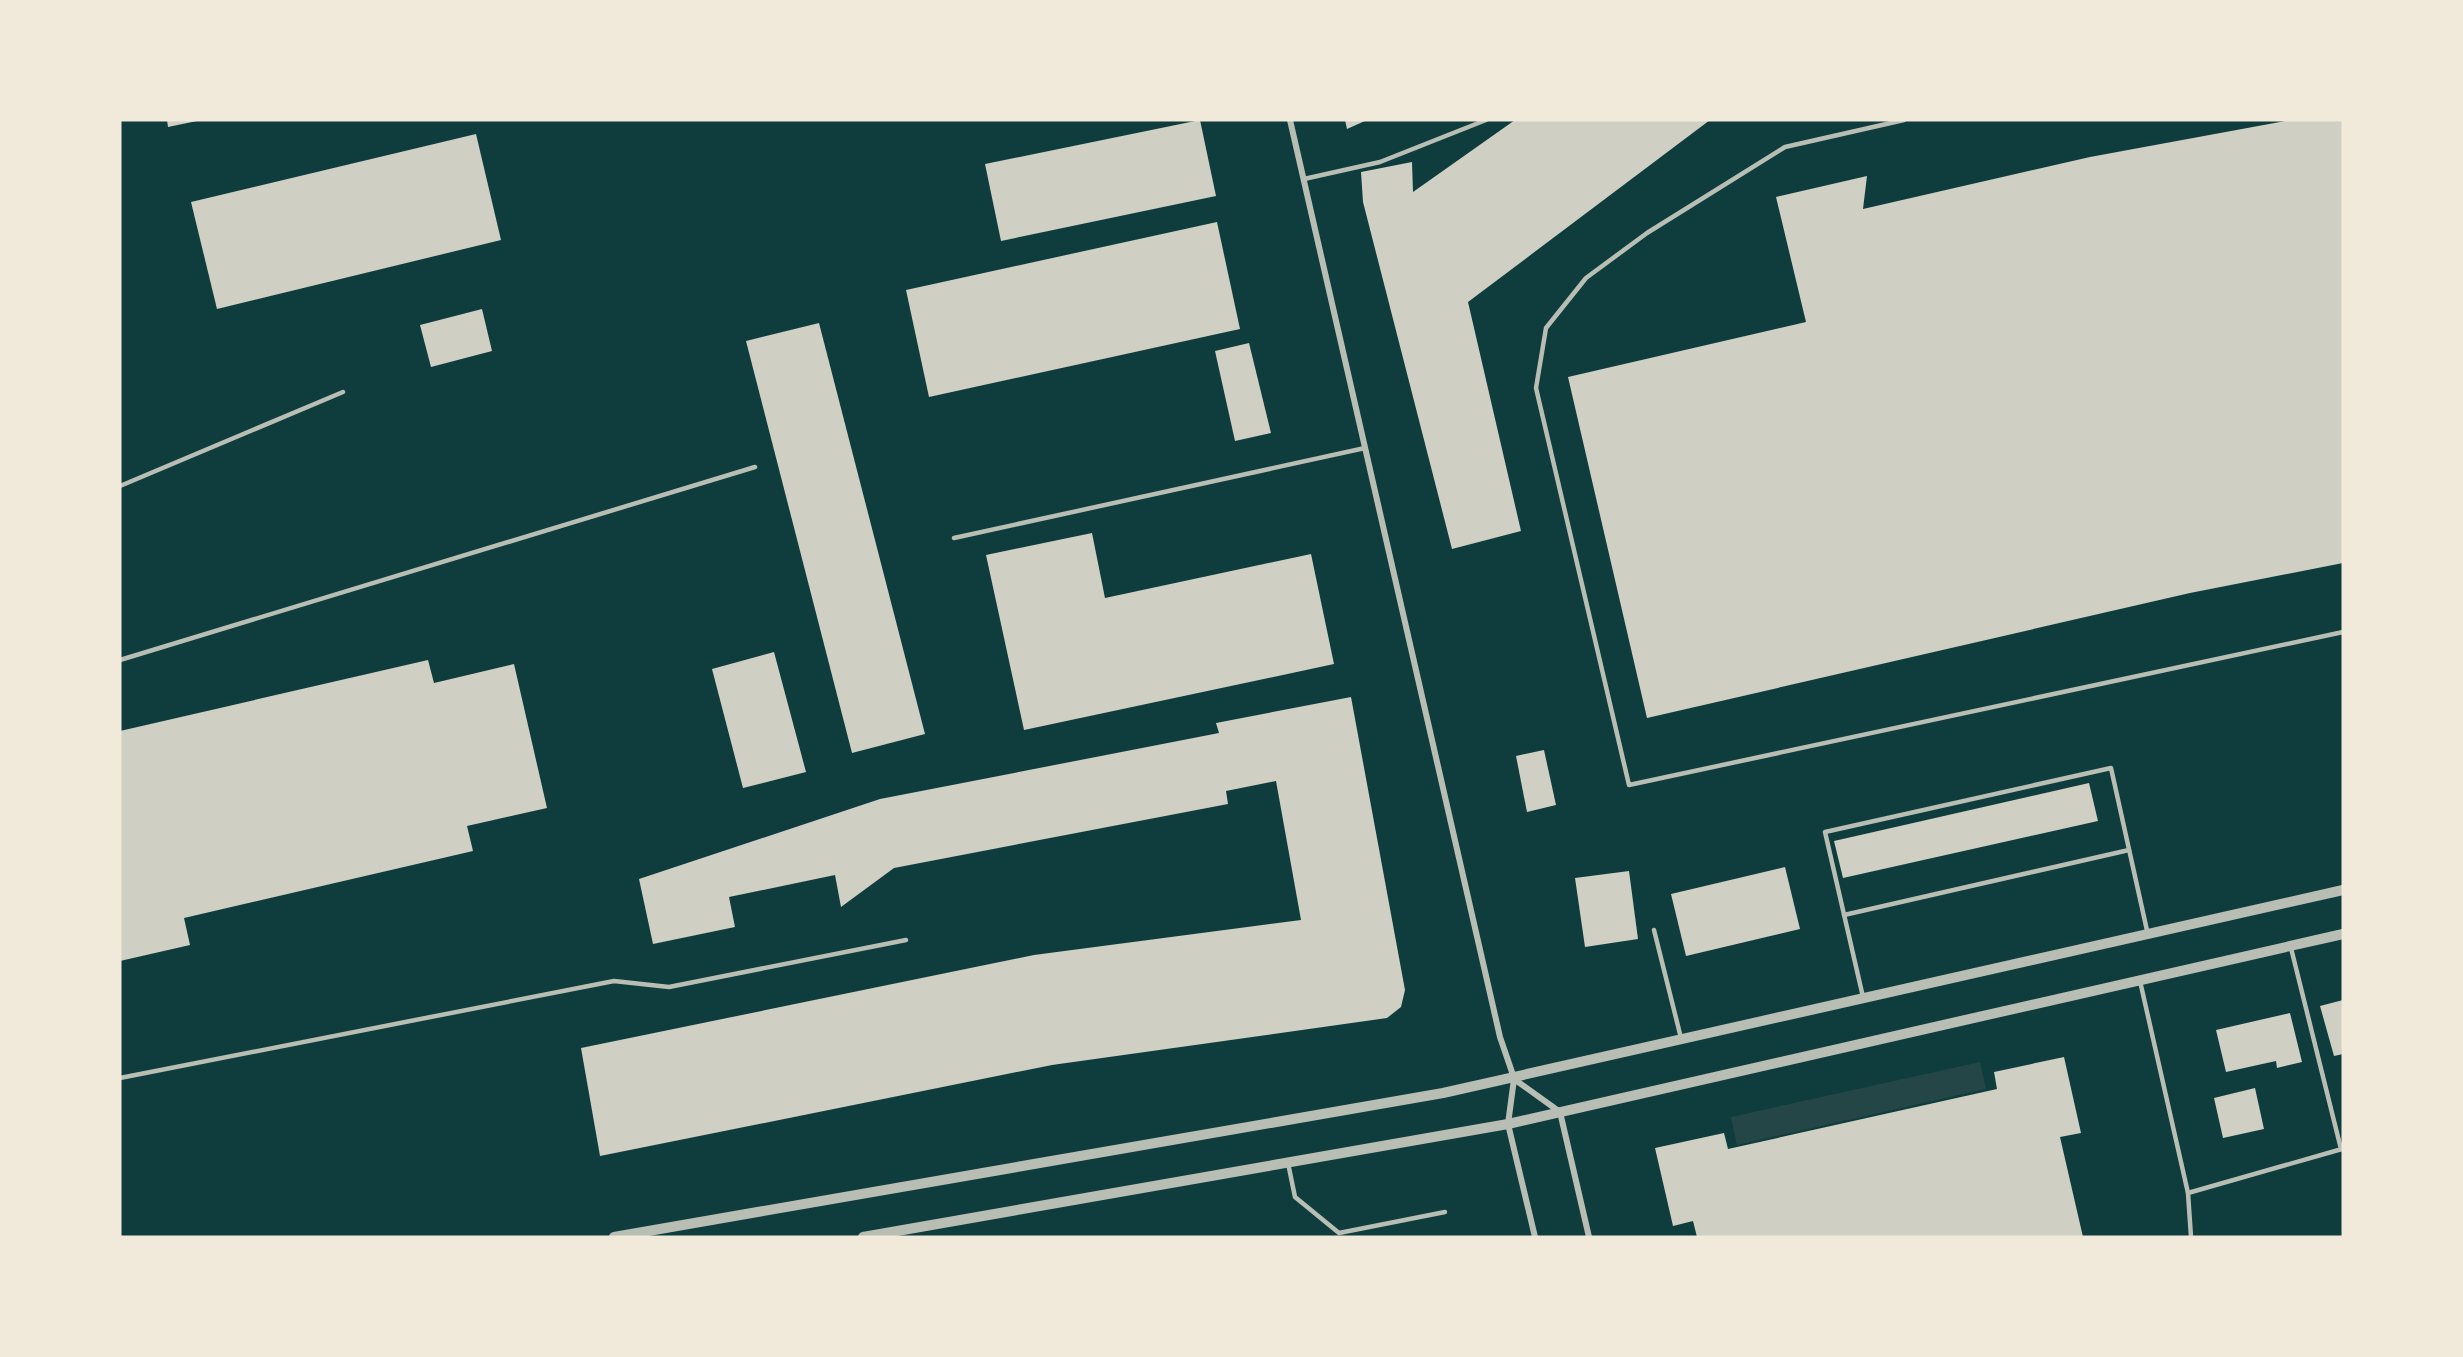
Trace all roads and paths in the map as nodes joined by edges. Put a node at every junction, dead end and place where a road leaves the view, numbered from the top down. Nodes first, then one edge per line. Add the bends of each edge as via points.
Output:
1 (1290, 120) edge
2 (1486, 120) edge
3 (1904, 120) edge
4 (1304, 179) junction
5 (343, 392) dead end
6 (1365, 448) junction
7 (755, 467) dead end
8 (120, 486) edge
9 (954, 538) dead end
10 (2343, 632) edge
11 (120, 660) edge
12 (2129, 850) junction
13 (2343, 890) edge
14 (1844, 915) junction
15 (1654, 930) dead end
16 (2343, 934) edge
17 (2148, 935) junction
18 (906, 940) dead end
19 (2291, 946) junction
20 (2140, 981) junction
21 (1864, 1000) junction
22 (1682, 1041) junction
23 (120, 1078) edge
24 (1514, 1079) junction
25 (1560, 1112) junction
26 (1508, 1124) junction
27 (2342, 1149) edge
28 (1288, 1163) junction
29 (2188, 1193) junction
30 (1445, 1212) dead end
31 (614, 1237) edge
32 (863, 1237) edge
33 (1535, 1237) edge
34 (1588, 1237) edge
35 (2191, 1237) edge

1 - 4 street
2 - 4 lane via 1380,162
3 - 10 lane via 1785,147 1647,233 1586,278 1546,328 1536,388 1629,785
4 - 6 street
5 - 8 lane
6 - 9 lane
6 - 24 street via 1500,1037
7 - 11 lane
12 - 14 lane
12 - 14 lane via 2111,768 1825,832
12 - 17 lane
13 - 17 street
14 - 21 lane
15 - 22 lane
16 - 19 street
17 - 21 street
18 - 23 lane via 669,987 614,981
19 - 20 street
19 - 27 lane
20 - 25 street
20 - 29 lane
21 - 22 street
22 - 24 street
24 - 25 street
24 - 26 street
24 - 31 street
25 - 26 street
25 - 34 street
26 - 28 street
26 - 33 street
27 - 29 lane
28 - 30 lane via 1295,1197 1339,1233
28 - 32 street
29 - 35 lane

